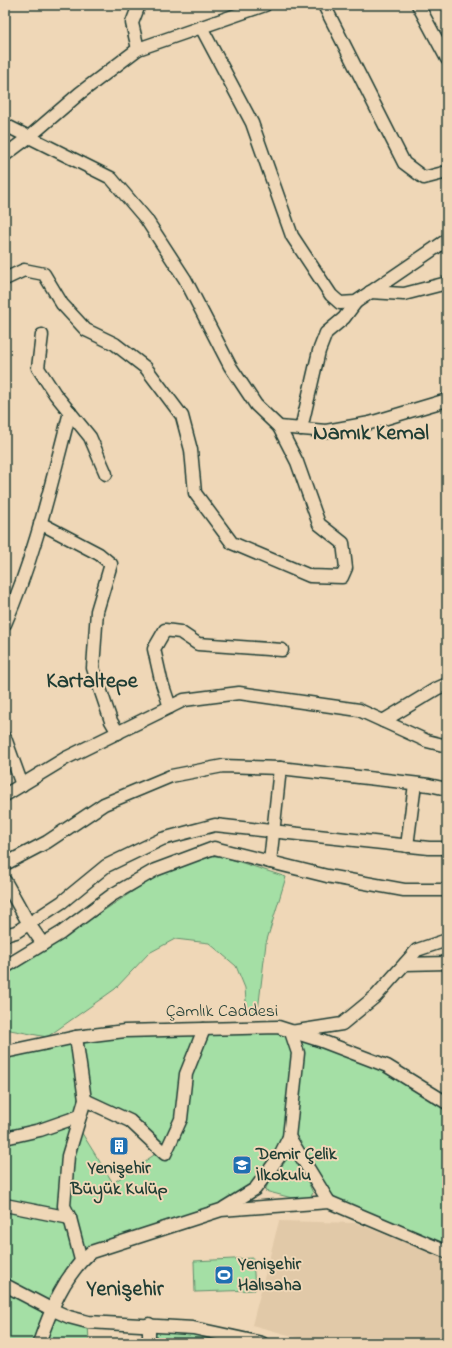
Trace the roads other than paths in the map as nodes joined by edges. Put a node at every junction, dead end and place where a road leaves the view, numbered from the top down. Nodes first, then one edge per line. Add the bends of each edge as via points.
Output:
1 (139, 5) edge
2 (265, 5) edge
3 (324, 5) edge
4 (418, 5) edge
5 (201, 27) junction
6 (138, 49) junction
7 (447, 60) edge
8 (5, 125) edge
9 (29, 137) junction
10 (5, 155) edge
11 (447, 172) edge
12 (447, 240) edge
13 (5, 279) edge
14 (447, 283) edge
15 (370, 292) junction
16 (356, 302) junction
17 (42, 335) dead end
18 (447, 400) edge
19 (70, 412) junction
20 (279, 427) junction
21 (301, 429) junction
22 (106, 474) dead end
23 (40, 523) junction
24 (5, 624) edge
25 (282, 650) dead end
26 (447, 684) edge
27 (170, 707) junction
28 (383, 721) junction
29 (118, 733) junction
30 (5, 738) edge
31 (447, 746) edge
32 (280, 768) junction
33 (415, 784) junction
34 (22, 785) junction
35 (447, 789) edge
36 (5, 795) edge
37 (272, 830) junction
38 (407, 846) junction
39 (447, 848) edge
40 (270, 862) junction
41 (5, 864) edge
42 (5, 881) edge
43 (447, 890) edge
44 (29, 924) junction
45 (5, 935) edge
46 (447, 940) edge
47 (43, 944) junction
48 (447, 963) edge
49 (405, 964) junction
50 (5, 967) edge
51 (204, 1029) junction
52 (292, 1032) junction
53 (76, 1038) junction
54 (5, 1052) edge
55 (85, 1100) junction
56 (447, 1103) edge
57 (80, 1116) junction
58 (289, 1137) junction
59 (5, 1138) edge
60 (330, 1202) junction
61 (5, 1205) edge
62 (221, 1210) junction
63 (70, 1218) junction
64 (447, 1252) edge
65 (81, 1260) junction
66 (5, 1285) edge
67 (51, 1309) junction
68 (149, 1324) junction
69 (39, 1343) edge
70 (148, 1343) edge
71 (262, 1343) edge

1 - 6 street via 132,23
2 - 5 street
3 - 11 street via 404,163 424,178
4 - 7 street
5 - 6 street
5 - 16 street via 252,123 292,236 331,295 340,303
6 - 9 street via 80,93
8 - 9 street
9 - 10 street
9 - 20 street via 111,178 155,233 185,280 230,366 256,405
12 - 15 street
13 - 20 street via 24,270 44,274 62,304 86,330 115,344 146,368 182,416 191,450 195,494 232,543 310,576 342,577 346,568 343,544 319,524 296,462
14 - 15 street via 404,294
15 - 16 street
16 - 21 street via 344,318 326,333 319,351
17 - 19 street via 38,368
18 - 21 street via 370,422 326,431
19 - 22 street via 90,437
19 - 23 street
20 - 21 street
23 - 24 street via 19,591
23 - 29 street via 99,554 111,564 97,611 93,668 111,721
25 - 27 street via 198,644 180,632 165,630 154,649
26 - 28 street
27 - 28 street via 184,700 239,693 359,710
27 - 29 street
28 - 31 street via 426,741
29 - 34 street via 66,758
30 - 34 street
32 - 33 street
32 - 37 street
32 - 41 street via 223,766 171,776 104,804 47,842
33 - 35 street
33 - 38 street
34 - 36 street
37 - 38 street
37 - 40 street
37 - 44 street via 215,825 162,839 106,866 62,902
38 - 39 street
40 - 43 street via 327,876 404,890
40 - 47 street via 214,848 155,870 112,895
42 - 44 street
44 - 45 street
44 - 47 street
46 - 49 street via 417,950
47 - 50 street
48 - 49 street
49 - 52 street via 376,996 342,1024
51 - 52 street, Çamlık Caddesi via 278,1028
51 - 53 street, Çamlık Caddesi via 125,1030
51 - 55 street via 186,1074 181,1119 165,1154 130,1121
52 - 56 street, Çamlık Caddesi via 387,1066
52 - 58 street via 298,1053
53 - 54 street, Çamlık Caddesi
53 - 55 street
55 - 57 street
57 - 59 street via 40,1130
57 - 63 street via 68,1156 64,1206
58 - 60 street
58 - 62 street via 279,1156 255,1189
60 - 62 street
60 - 64 street
61 - 63 street
62 - 65 street via 91,1252
63 - 65 street
65 - 67 street
66 - 67 street
67 - 68 street via 88,1322
67 - 69 street
68 - 70 street
68 - 71 street via 193,1328

